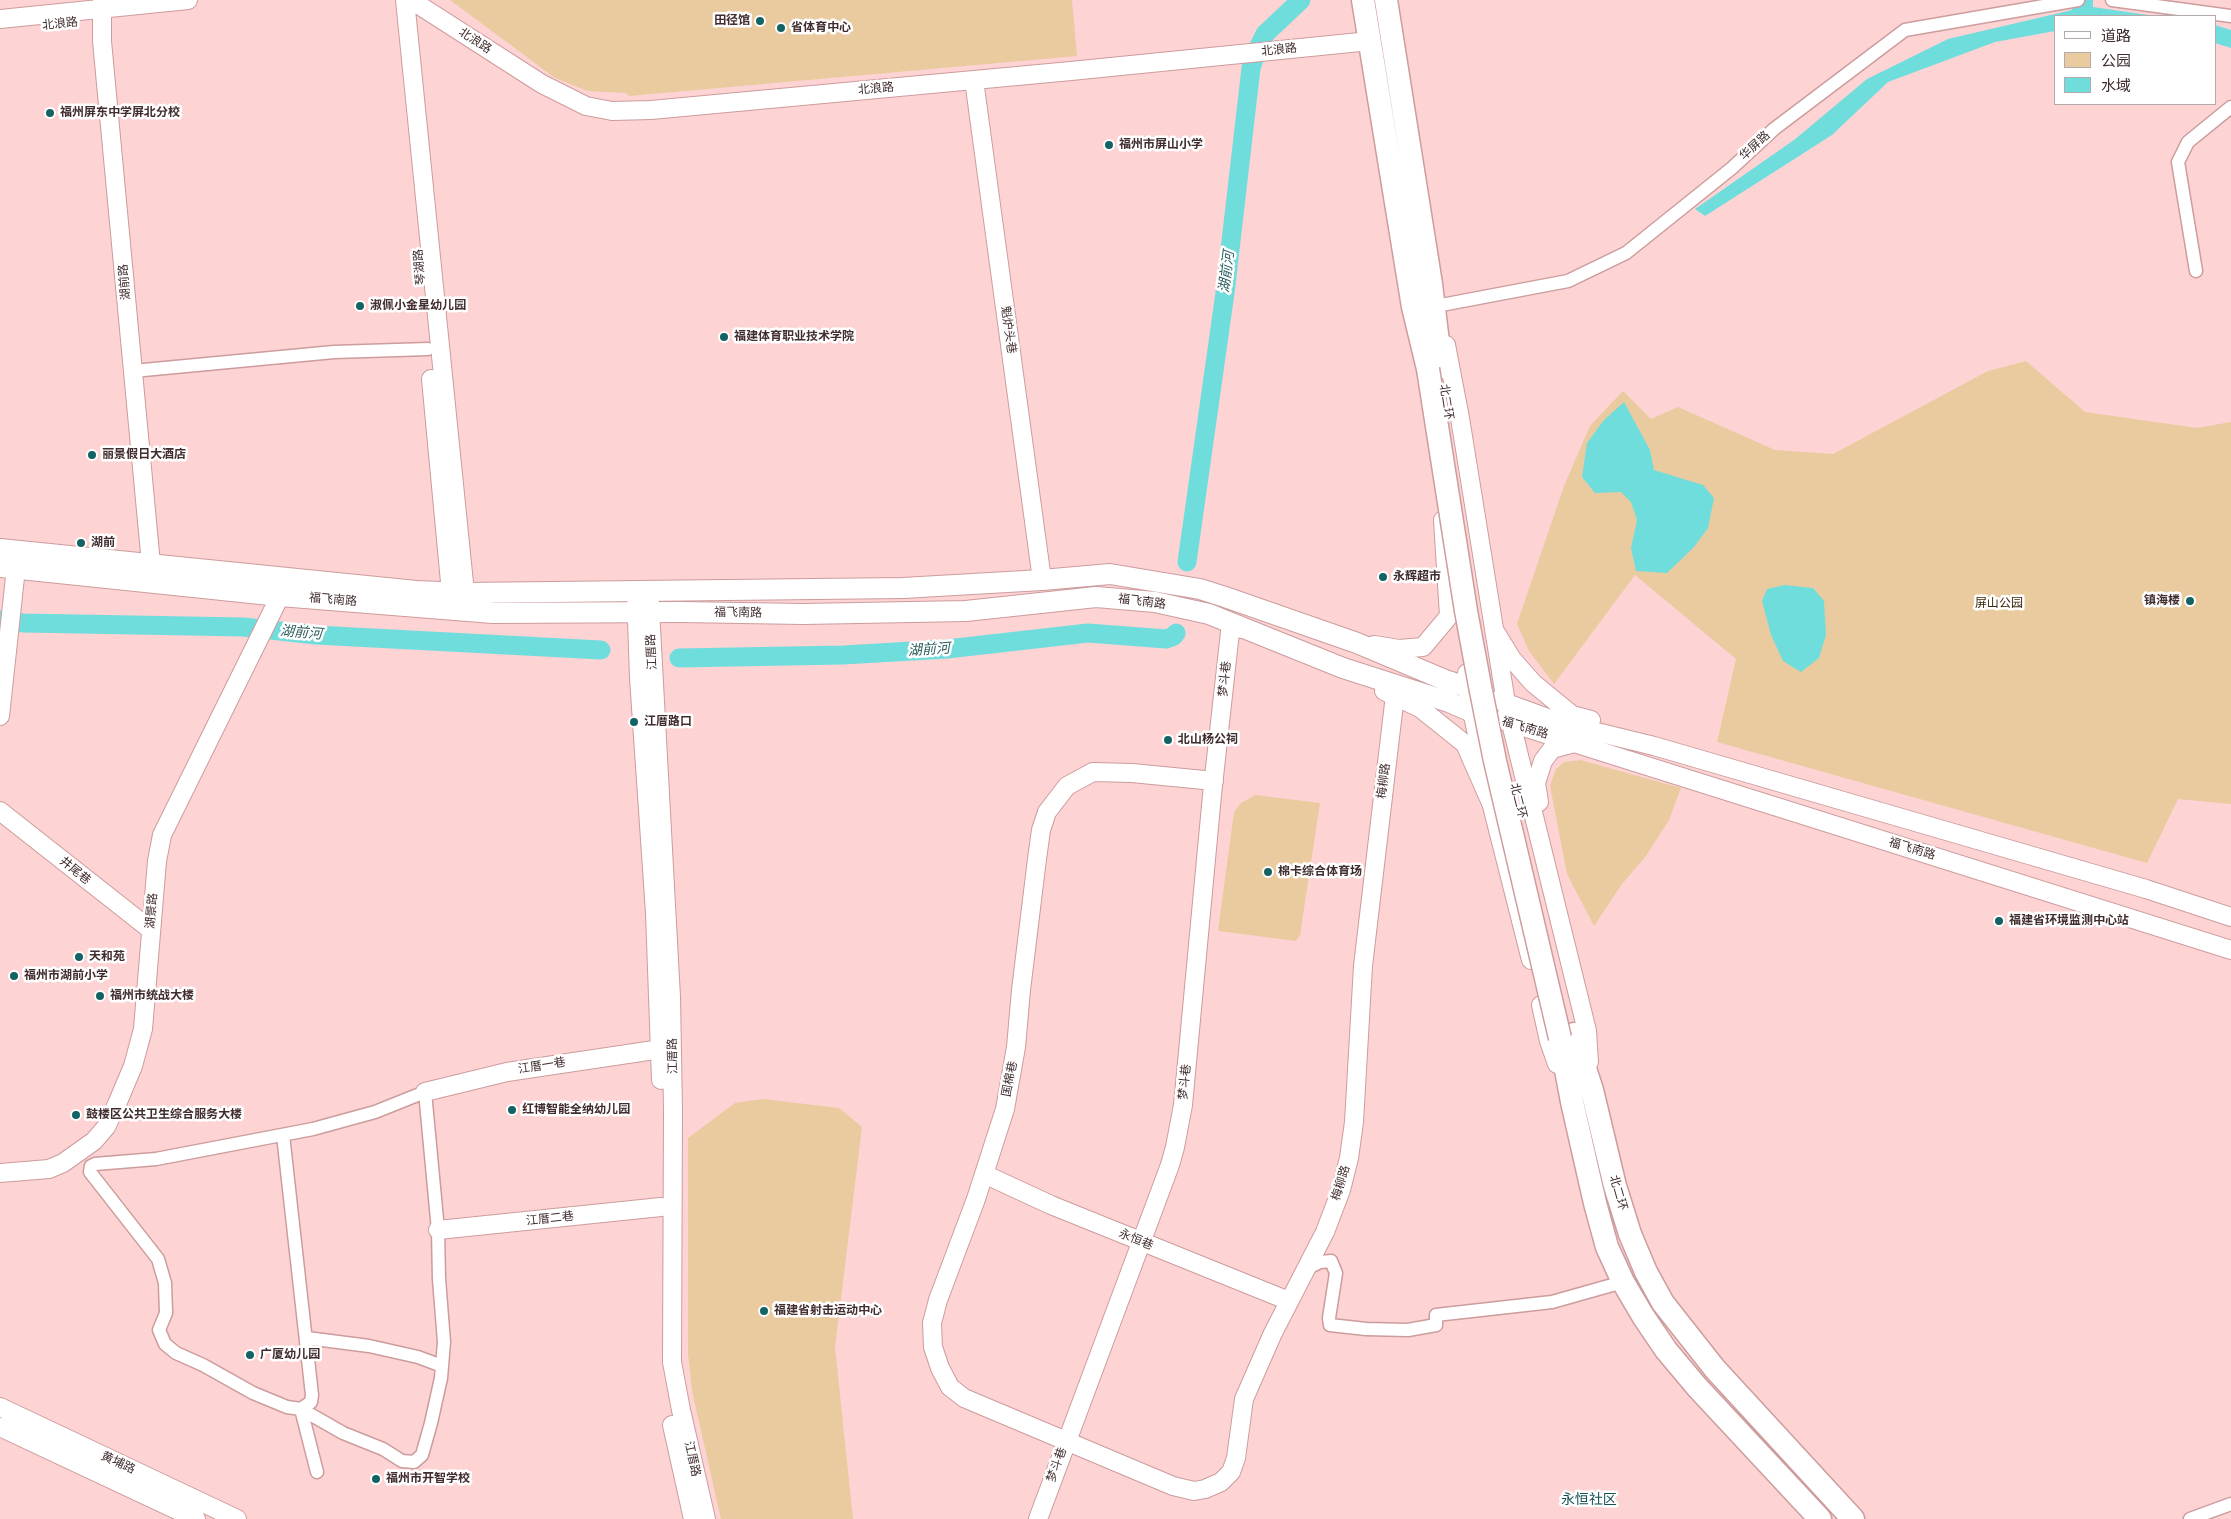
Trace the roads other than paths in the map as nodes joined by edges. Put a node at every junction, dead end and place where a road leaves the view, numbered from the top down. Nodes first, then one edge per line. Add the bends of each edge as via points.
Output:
1 (188, 0) edge
2 (394, 0) edge
3 (405, 0) edge
4 (411, 0) edge
5 (1363, 0) edge
6 (1386, 0) edge
7 (2078, 0) edge
8 (2112, 0) edge
9 (2070, 1) edge
10 (105, 7) edge
11 (2231, 16) edge
12 (0, 19) edge
13 (0, 30) edge
14 (1370, 41) junction
15 (974, 80) junction
16 (2231, 107) edge
17 (2196, 271) dead end
18 (1434, 295) junction
19 (1413, 307) junction
20 (428, 349) junction
21 (1434, 368) junction
22 (133, 371) junction
23 (1443, 520) junction
24 (0, 549) edge
25 (151, 564) junction
26 (8, 568) edge
27 (1485, 573) junction
28 (1451, 578) junction
29 (1042, 580) junction
30 (643, 591) junction
31 (458, 593) junction
32 (280, 596) junction
33 (644, 613) junction
34 (1231, 623) junction
35 (1493, 628) junction
36 (1357, 643) junction
37 (1467, 687) junction
38 (1395, 695) junction
39 (1506, 703) junction
40 (1472, 712) joint
41 (0, 716) edge
42 (1510, 723) junction
43 (1574, 743) junction
44 (1682, 754) junction
45 (1214, 781) junction
46 (1491, 803) junction
47 (0, 812) edge
48 (1541, 849) junction
49 (1505, 859) junction
50 (2231, 917) edge
51 (1560, 924) junction
52 (151, 930) junction
53 (2231, 950) edge
54 (1567, 1036) junction
55 (661, 1049) junction
56 (1592, 1090) junction
57 (425, 1092) junction
58 (1572, 1102) junction
59 (283, 1135) junction
60 (0, 1173) edge
61 (984, 1174) junction
62 (661, 1208) junction
63 (438, 1230) junction
64 (1141, 1242) junction
65 (1306, 1268) junction
66 (1623, 1282) junction
67 (1289, 1301) junction
68 (306, 1338) junction
69 (442, 1366) junction
70 (0, 1407) edge
71 (301, 1409) junction
72 (0, 1427) edge
73 (1065, 1442) junction
74 (317, 1472) dead end
75 (2231, 1504) edge
76 (196, 1519) edge
77 (237, 1519) edge
78 (693, 1519) edge
79 (706, 1519) edge
80 (1038, 1519) edge
81 (1820, 1519) edge
82 (1853, 1519) edge
83 (2190, 1519) edge

1 - 10 main road, 北浪路
2 - 20 main road, 琴湖路
3 - 31 main road
4 - 15 main road, 北浪路 via 542,84 577,102 602,110 651,110
5 - 14 highway, 北二环
6 - 18 highway, 北二环
7 - 9 street, 华屏路
8 - 11 street
9 - 18 street, 华屏路 via 1905,30 1774,129 1732,168 1626,252 1568,281
10 - 12 main road, 北浪路
10 - 13 main road, 北浪路 via 84,22
10 - 22 main road, 湖前路
14 - 15 main road, 北浪路
14 - 19 highway, 北二环
15 - 29 main road, 魁炉头巷
16 - 17 street via 2188,142 2178,162
18 - 21 highway, 北二环
18 - 27 main road via 1452,366
19 - 21 highway, 北二环
19 - 23 main road via 1417,370
20 - 22 street via 334,352
20 - 31 main road, 琴湖路
21 - 54 highway, 北二环 via 1494,693
22 - 25 main road, 湖前路
23 - 28 main road
23 - 36 main road via 1449,616 1423,646 1399,649
24 - 25 main road, 福飞南路
25 - 31 main road, 福飞南路
26 - 32 main road, 福飞南路
26 - 41 main road via 10,633
27 - 28 main road
27 - 35 main road
28 - 37 main road via 1466,662
29 - 30 main road, 福飞南路 via 903,588
29 - 36 main road, 福飞南路 via 1110,574 1200,590
30 - 31 main road, 福飞南路
30 - 33 main road, 江厝路
32 - 33 main road, 福飞南路 via 493,613
32 - 52 main road, 湖景路 via 166,826 158,852
33 - 34 main road, 福飞南路 via 966,611 1096,596 1155,602 1209,614
33 - 55 main road, 江厝路 via 639,678 654,885
33 - 79 main road, 江厝路 via 672,997 672,1362
34 - 38 main road via 1322,669
34 - 40 main road, 福飞南路 via 1343,668
34 - 45 main road, 梦斗巷
35 - 39 main road
35 - 44 main road via 1512,659 1533,683 1572,715 1668,739
36 - 37 main road, 福飞南路
37 - 39 main road, 福飞南路
37 - 46 main road
38 - 46 main road via 1428,713 1465,744
38 - 65 main road, 梅柳路 via 1363,966 1349,1158 1325,1232
39 - 42 main road
39 - 44 main road, 福飞南路 via 1564,724
40 - 42 main road, 福飞南路
42 - 43 main road, 福飞南路
42 - 48 main road
43 - 51 main road via 1552,749 1543,761 1536,783 1564,913
43 - 53 main road, 福飞南路
44 - 50 main road, 福飞南路 via 2146,889
45 - 61 main road, 国棉巷 via 1093,772 1067,786 1047,812 1037,859 1016,1048 1005,1108
45 - 64 main road, 梦斗巷 via 1183,1105 1170,1165
46 - 49 main road
47 - 52 main road, 井尾巷
48 - 49 main road
48 - 51 main road
49 - 58 main road via 1549,1041
51 - 56 main road via 1586,1031
52 - 60 main road, 湖景路 via 141,1037 133,1066 106,1127 89,1146 59,1166
54 - 56 highway, 北二环
54 - 58 highway, 北二环
55 - 57 main road, 江厝一巷 via 507,1072
55 - 62 main road, 江厝路
56 - 82 highway, 北二环 via 1630,1234 1663,1303 1716,1368
57 - 59 street via 375,1112
57 - 63 street
58 - 66 highway, 北二环 via 1607,1247
59 - 68 street
59 - 71 street via 156,1159 95,1164 90,1172 158,1259 165,1283 166,1313 159,1330 165,1344 176,1353 253,1393 287,1407
61 - 64 main road, 永恒巷
61 - 73 main road, 国棉巷 via 938,1300 932,1323 933,1347 950,1387 964,1398
62 - 63 main road, 江厝二巷
62 - 78 main road, 江厝路 via 660,1315 664,1376 669,1414
63 - 69 street via 444,1342
64 - 67 main road, 永恒巷
64 - 73 main road, 梦斗巷
65 - 66 street via 1331,1261 1336,1273 1330,1325 1408,1330 1436,1325 1436,1314 1552,1302
65 - 67 main road, 梅柳路
66 - 81 highway, 北二环 via 1643,1316 1691,1379
67 - 73 main road, 梅柳路 via 1244,1399 1236,1458 1231,1472 1221,1482 1206,1489 1185,1489
68 - 69 street via 369,1346
68 - 71 street via 312,1395 311,1402
69 - 71 street via 426,1442 422,1455 414,1462 402,1461
70 - 77 main road, 黄埔路
71 - 74 street
72 - 76 main road, 黄埔路
73 - 80 main road, 梦斗巷
75 - 83 street

